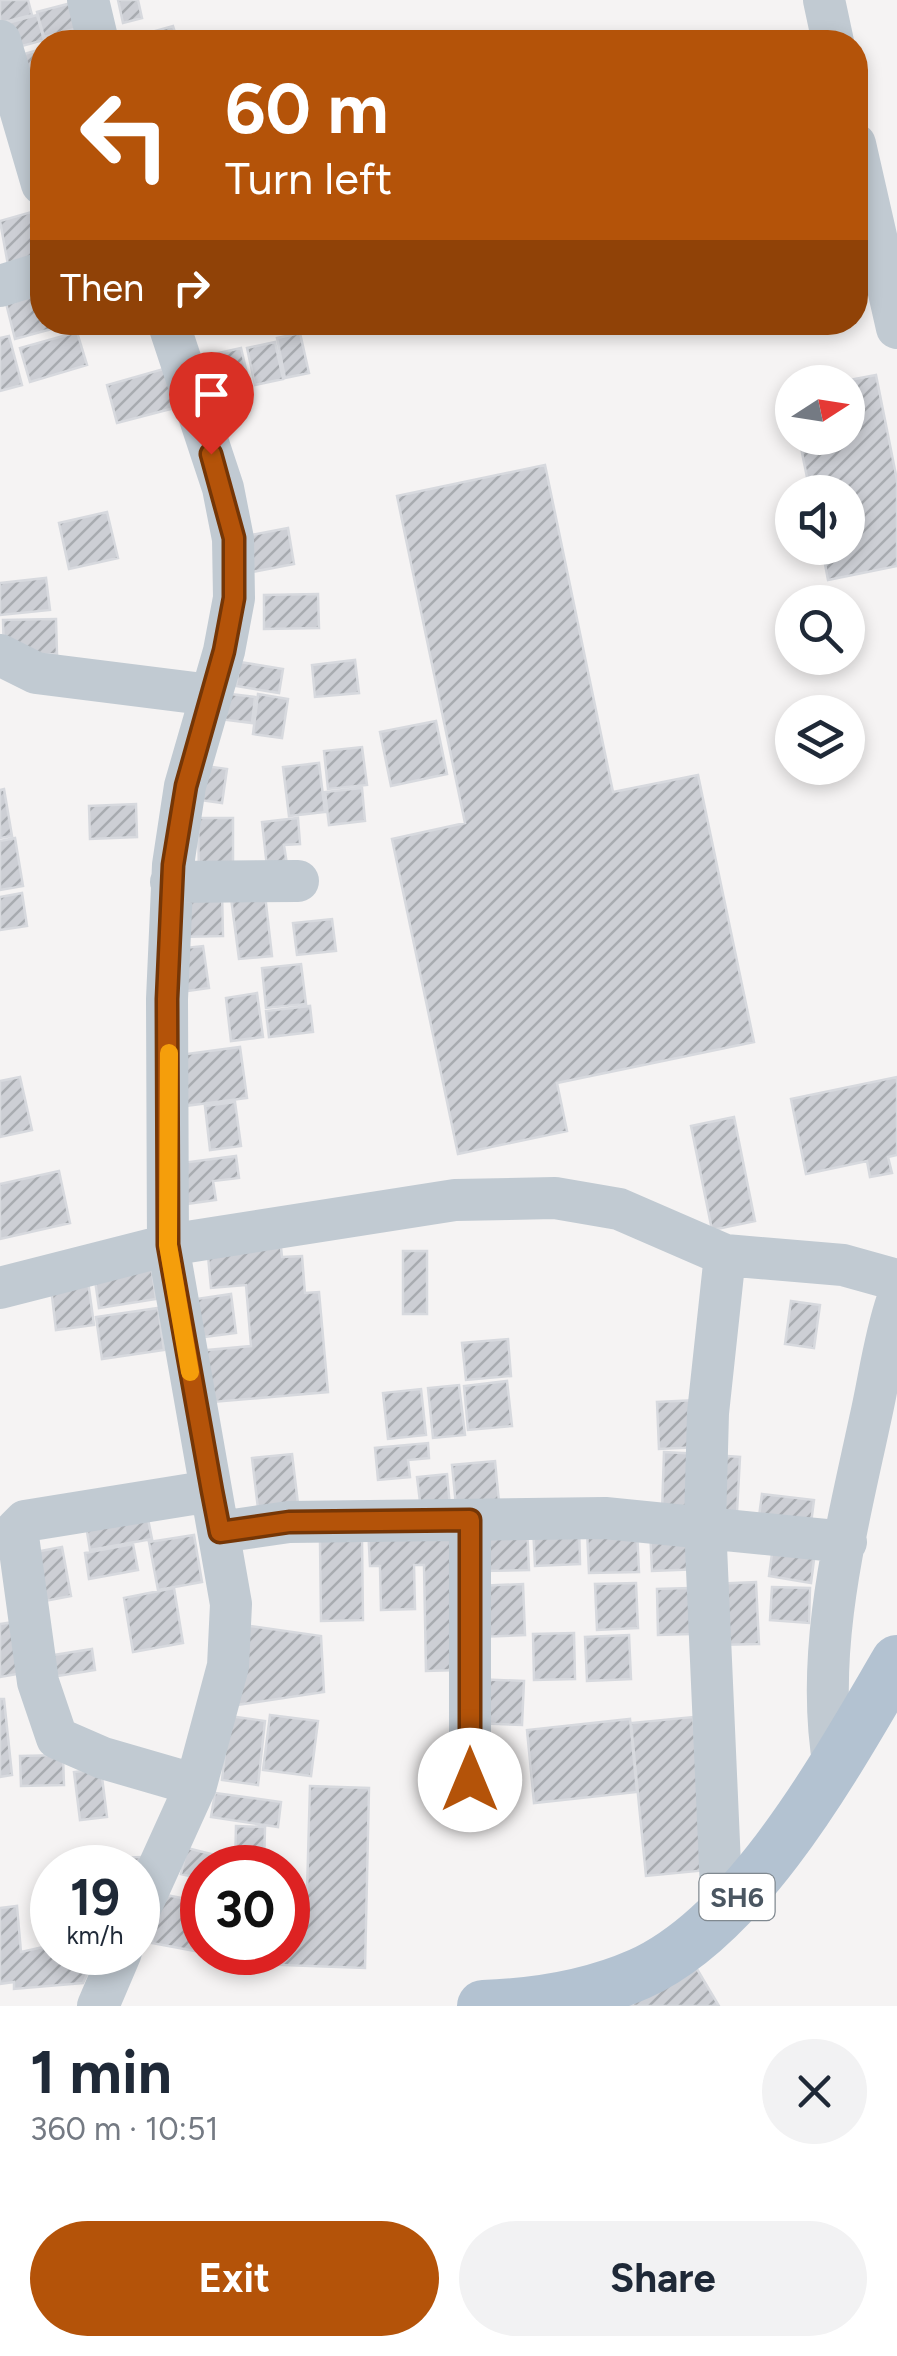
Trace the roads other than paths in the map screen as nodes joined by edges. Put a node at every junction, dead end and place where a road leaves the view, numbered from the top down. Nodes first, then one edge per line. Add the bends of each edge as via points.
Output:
1 (88, 0) edge
2 (824, 0) edge
3 (95, 30) edge
4 (830, 30) edge
5 (0, 41) edge
6 (30, 143) edge
7 (868, 201) edge
8 (30, 277) edge
9 (0, 286) edge
10 (897, 328) edge
11 (172, 335) edge
12 (0, 655) edge
13 (211, 694) junction
14 (171, 882) junction
15 (298, 882) dead end
16 (168, 1245) junction
17 (726, 1256) junction
18 (897, 1280) edge
19 (0, 1288) edge
20 (897, 1301) edge
21 (215, 1511) junction
22 (470, 1520) junction
23 (706, 1524) junction
24 (846, 1542) junction
25 (897, 1660) edge
26 (19, 1684) edge
27 (834, 1767) junction
28 (470, 1780) dead end
29 (196, 1786) junction
30 (160, 1865) edge
31 (722, 1911) junction
32 (111, 1975) edge
33 (98, 2006) edge
34 (483, 2006) edge

1 - 3 street
2 - 4 street
5 - 6 street
7 - 10 street
8 - 9 street
11 - 13 street via 234,538 234,598
12 - 13 street via 36,674
13 - 14 street via 186,786
14 - 15 street
14 - 16 street
16 - 17 street via 454,1200 555,1198 619,1209
16 - 19 street
16 - 21 street
17 - 18 street via 843,1265
17 - 23 street via 708,1413
20 - 24 street
21 - 22 street via 289,1522
21 - 26 street via 22,1522
21 - 29 street via 231,1604 228,1666
22 - 23 street
22 - 28 street
23 - 24 street
23 - 31 street
24 - 27 street via 827,1681
25 - 27 main road, SH6
26 - 29 street via 61,1743
27 - 31 main road, SH6
29 - 30 street
31 - 34 main road, SH6 via 642,1973 592,1992
32 - 33 street

